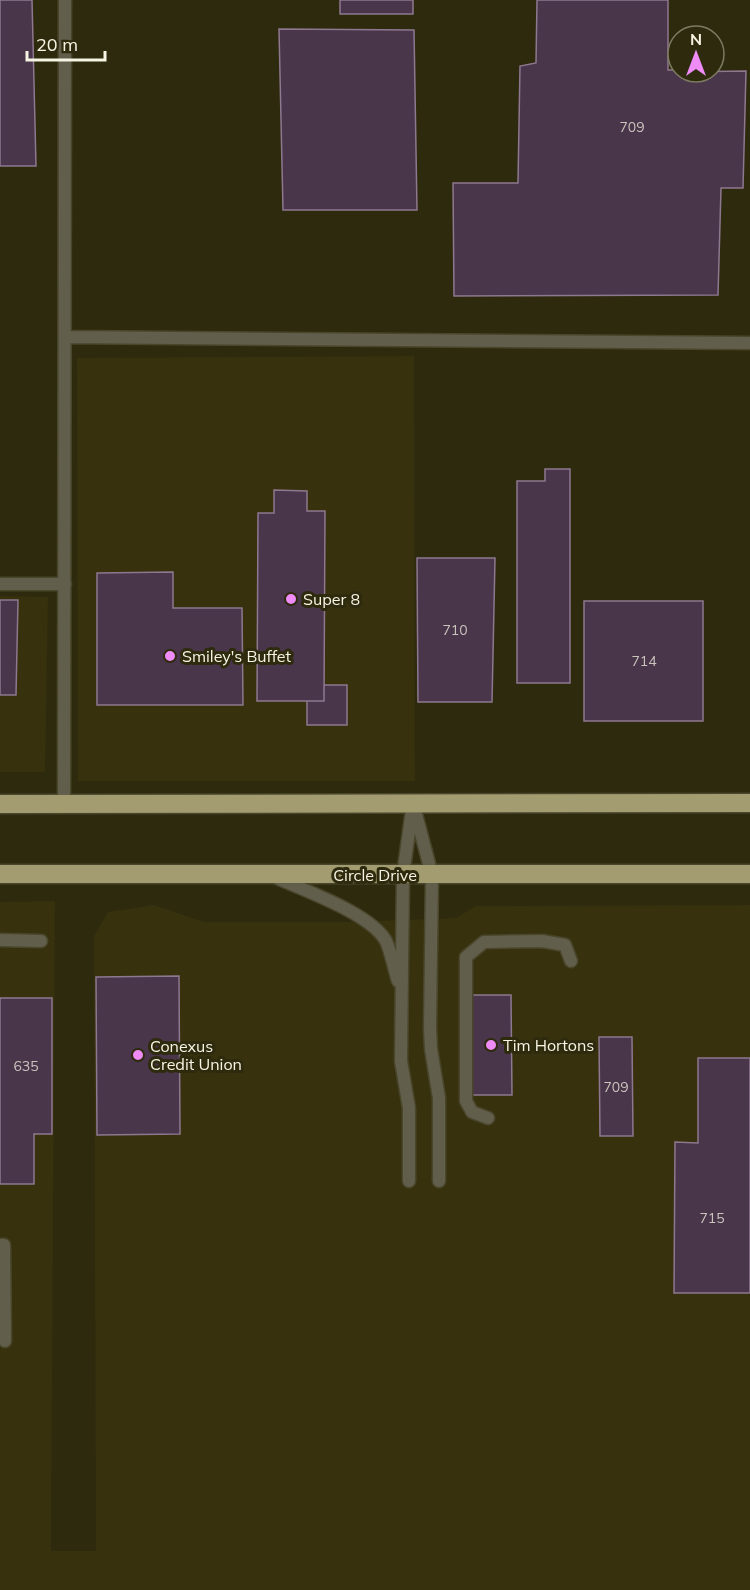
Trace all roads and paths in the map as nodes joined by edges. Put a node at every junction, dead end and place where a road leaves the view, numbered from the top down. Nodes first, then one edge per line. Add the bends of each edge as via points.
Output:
1 (65, 0) edge
2 (65, 337) junction
3 (750, 343) edge
4 (0, 584) edge
5 (65, 584) junction
6 (64, 803) junction
7 (412, 803) junction
8 (750, 803) edge
9 (0, 804) edge
10 (0, 874) edge
11 (750, 874) edge
12 (270, 875) junction
13 (403, 875) junction
14 (432, 875) junction
15 (0, 940) edge
16 (41, 941) dead end
17 (571, 961) dead end
18 (402, 994) junction
19 (488, 1119) dead end
20 (409, 1181) dead end
21 (439, 1181) dead end
22 (0, 1245) edge
23 (5, 1341) dead end

1 - 2 lane
2 - 3 lane
2 - 5 lane
4 - 5 lane
5 - 6 lane
6 - 7 highway
6 - 9 highway
7 - 8 highway
7 - 13 lane
7 - 14 lane
10 - 12 highway, Circle Drive
11 - 14 highway, Circle Drive
12 - 13 highway, Circle Drive
12 - 18 lane via 354,913 373,926 386,942
13 - 14 highway, Circle Drive
13 - 18 lane
14 - 21 lane via 430,1028 439,1098
15 - 16 lane
17 - 19 lane via 565,945 542,942 484,942 466,957 466,1101 472,1112
18 - 20 lane via 401,1061 409,1108
22 - 23 lane via 4,1245

